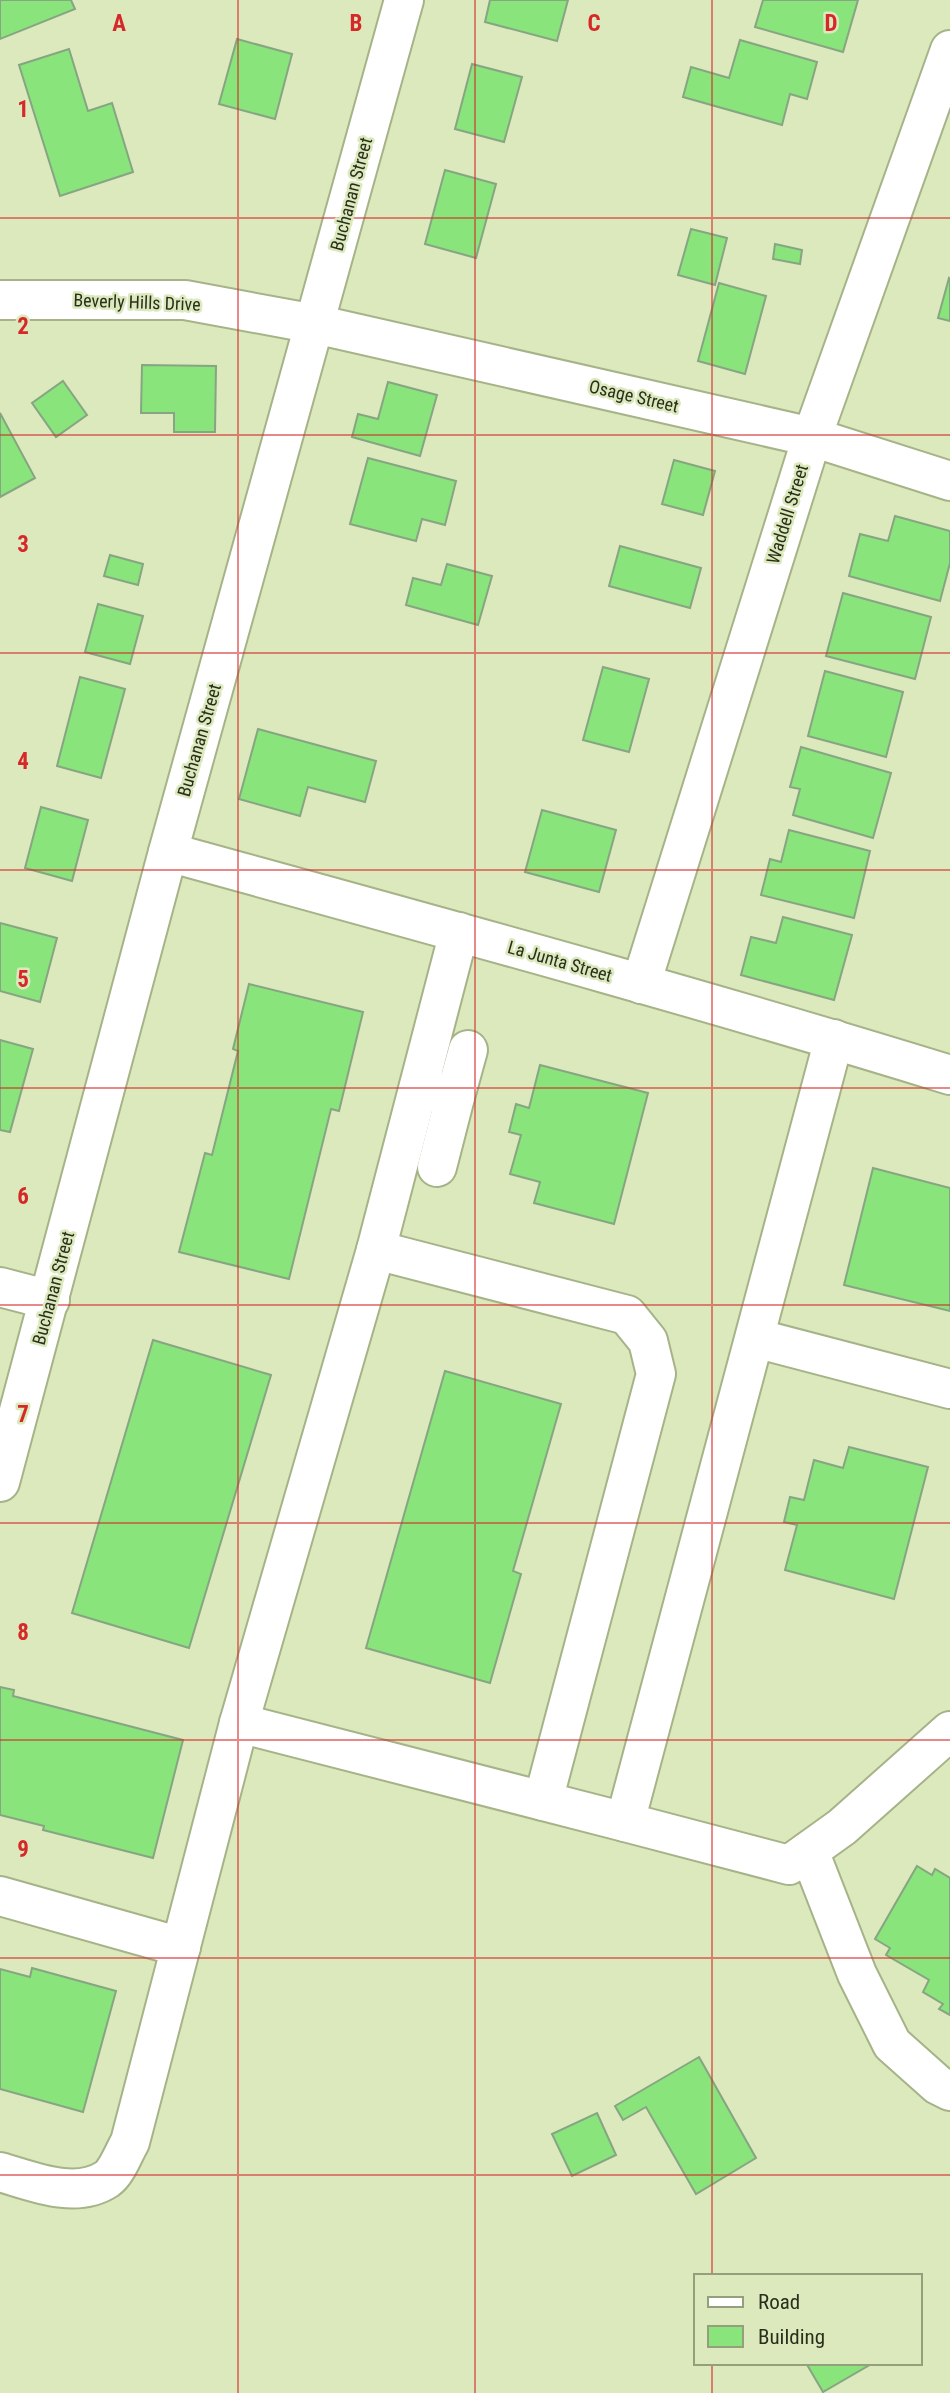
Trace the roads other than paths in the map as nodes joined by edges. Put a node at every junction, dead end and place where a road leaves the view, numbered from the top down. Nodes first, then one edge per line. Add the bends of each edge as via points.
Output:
1 (404, 0) edge
2 (950, 50) edge
3 (0, 300) edge
4 (315, 324) junction
5 (811, 437) junction
6 (950, 481) edge
7 (168, 852) junction
8 (459, 932) junction
9 (641, 984) junction
10 (834, 1039) junction
11 (468, 1050) dead end
12 (950, 1075) edge
13 (418, 1087) junction
14 (456, 1097) junction
15 (437, 1167) dead end
16 (376, 1250) junction
17 (0, 1287) edge
18 (50, 1300) junction
19 (755, 1338) junction
20 (950, 1389) edge
21 (0, 1482) edge
22 (239, 1723) junction
23 (944, 1746) edge
24 (543, 1801) junction
25 (625, 1822) junction
26 (808, 1851) junction
27 (0, 1896) edge
28 (181, 1947) junction
29 (950, 2091) edge
30 (0, 2172) edge

1 - 4 street, Buchanan Street
2 - 5 street, Waddell Street
3 - 4 street, Beverly Hills Drive via 185,300
4 - 5 street, Osage Street
4 - 7 street, Buchanan Street
5 - 6 street, Osage Street
5 - 9 street, Waddell Street
7 - 8 street, La Junta Street
7 - 18 street, Buchanan Street
8 - 9 street, La Junta Street
8 - 13 street
9 - 10 street, La Junta Street
10 - 12 street, La Junta Street
10 - 19 street
11 - 14 street
13 - 14 street
13 - 16 street
14 - 15 street
16 - 22 street
16 - 24 street via 627,1315 648,1341 656,1374
17 - 18 street
18 - 21 street, Buchanan Street
19 - 20 street
19 - 25 street
22 - 24 street
22 - 28 street
23 - 26 street
24 - 25 street
25 - 26 street via 789,1865
26 - 29 street via 857,1974 892,2044
27 - 28 street
28 - 30 street via 130,2142 109,2178 82,2188 61,2187

